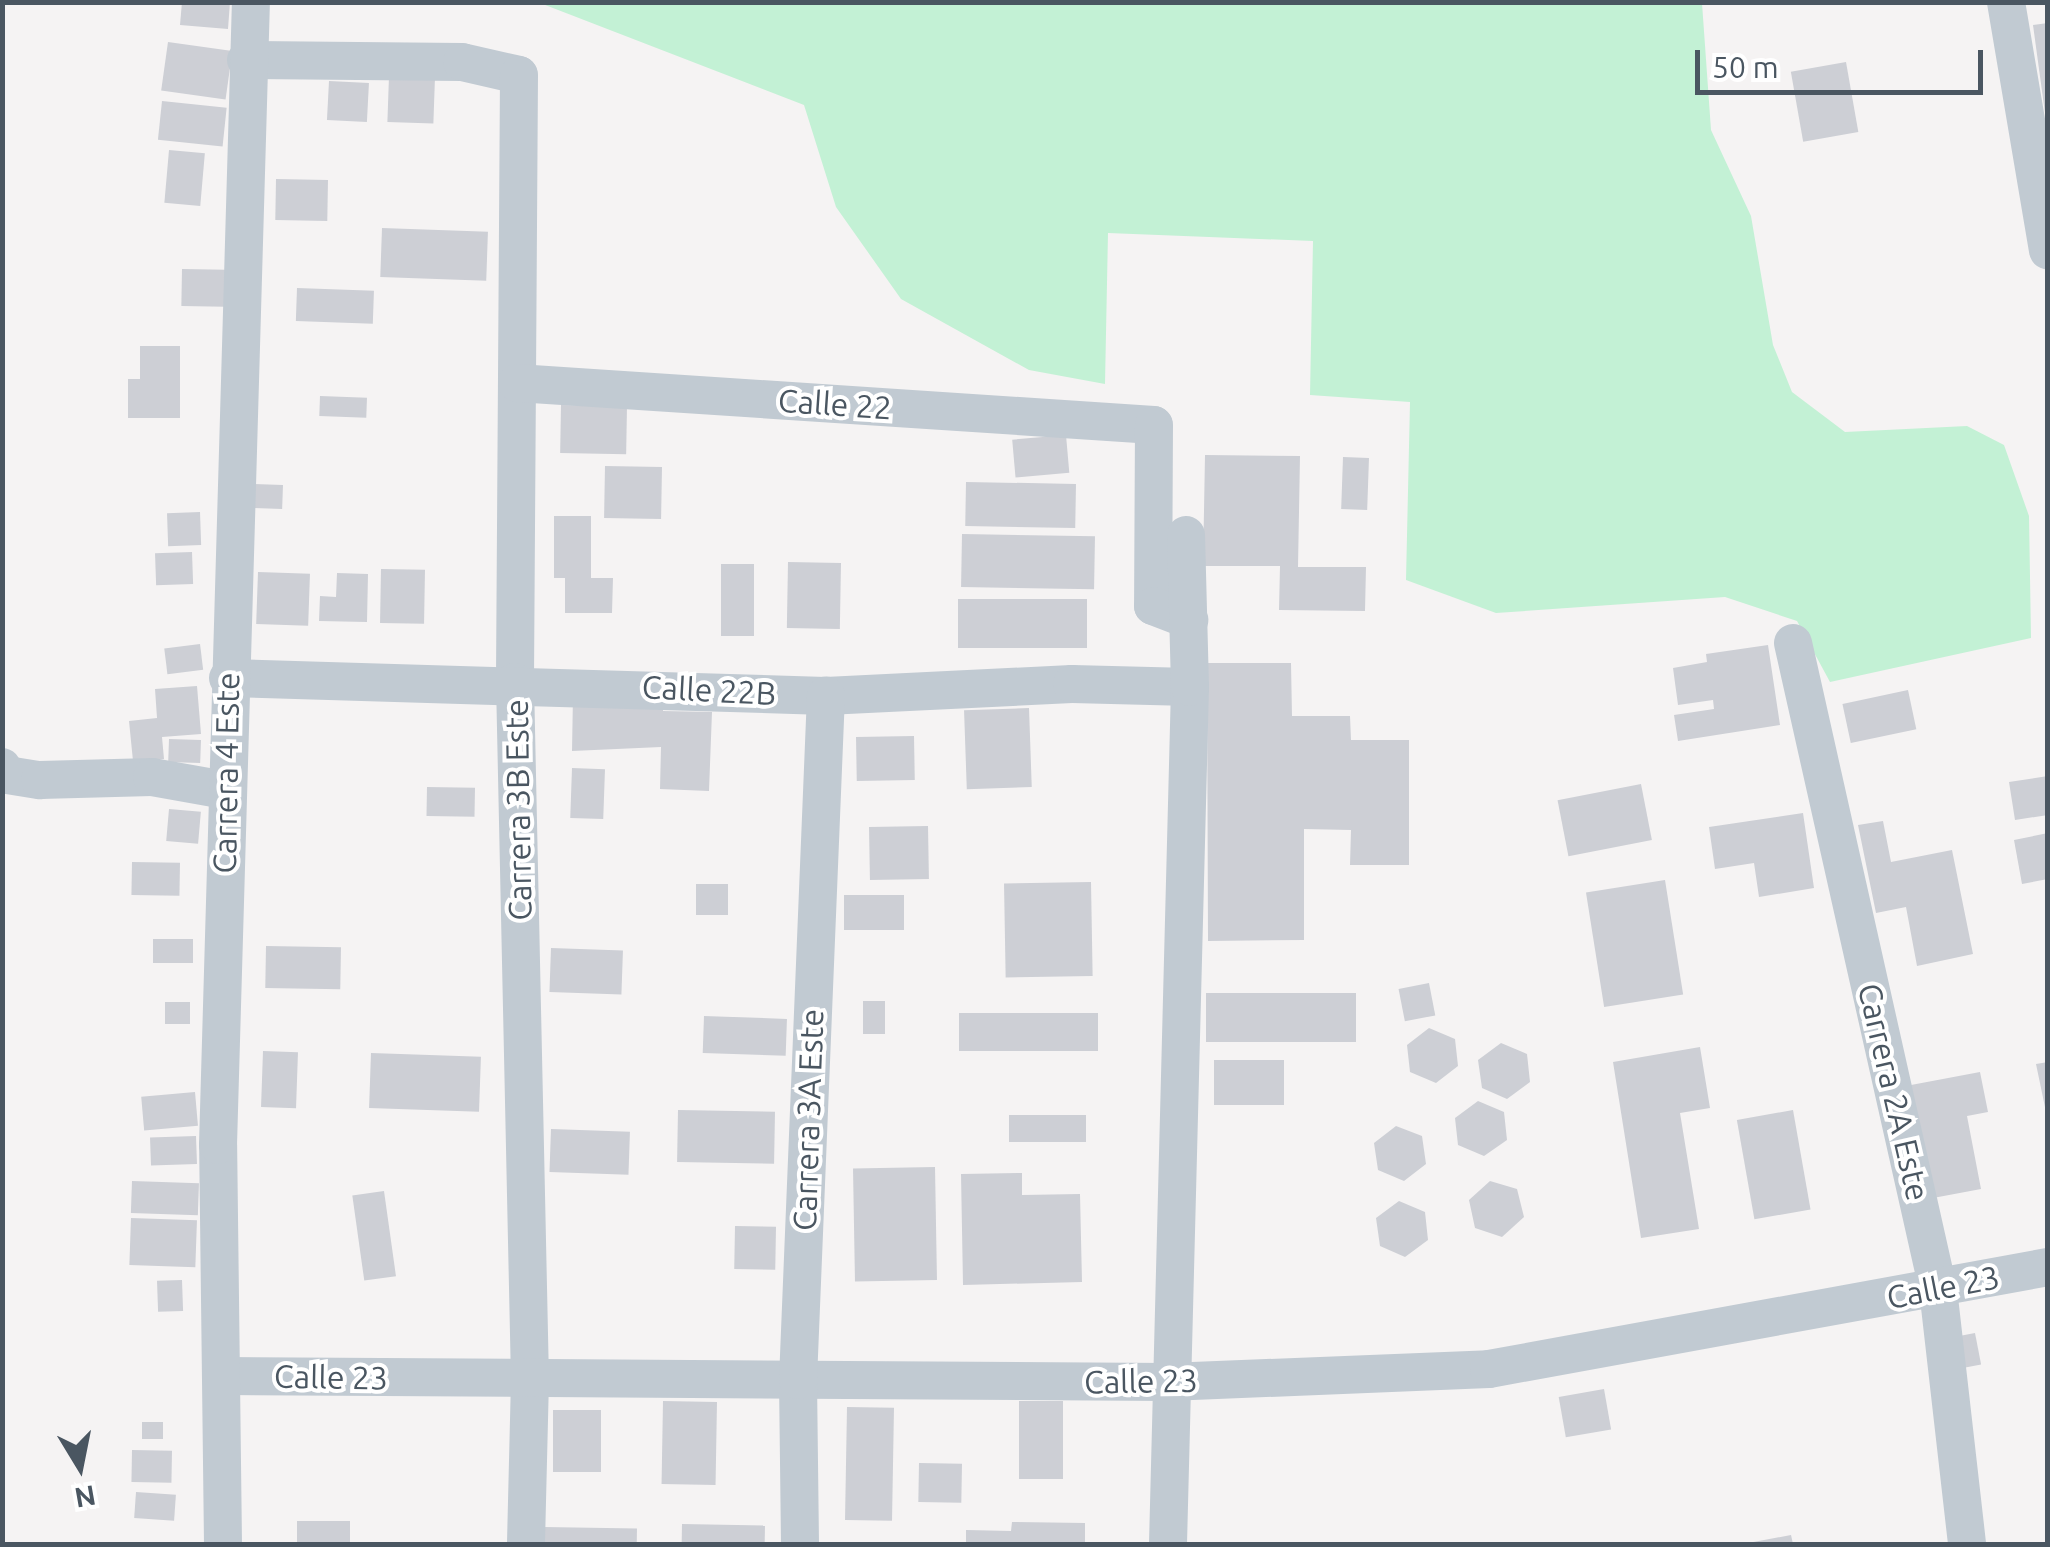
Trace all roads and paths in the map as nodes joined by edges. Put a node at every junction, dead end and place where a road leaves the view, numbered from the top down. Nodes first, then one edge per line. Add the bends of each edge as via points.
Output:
1 (251, 2) edge
2 (2006, 2) edge
3 (246, 60) junction
4 (2048, 250) edge
5 (517, 384) junction
6 (1186, 536) dead end
7 (1189, 620) junction
8 (1793, 644) dead end
9 (228, 678) junction
10 (515, 682) junction
11 (1190, 687) junction
12 (826, 696) junction
13 (2, 767) edge
14 (226, 790) junction
15 (2048, 1266) edge
16 (1938, 1290) junction
17 (224, 1376) junction
18 (530, 1379) junction
19 (798, 1380) junction
20 (1168, 1382) junction
21 (223, 1544) edge
22 (526, 1544) edge
23 (800, 1544) edge
24 (1168, 1544) edge
25 (1966, 1544) edge

1 - 3 street, Carrera 4 Este
2 - 4 street
3 - 5 street, Carrera 3B Este via 462,62 519,75
3 - 9 street, Carrera 4 Este
5 - 7 street, Calle 22 via 1154,425 1152,606
5 - 10 street, Carrera 3B Este
6 - 7 street
7 - 11 street
8 - 16 street, Carrera 2A Este
9 - 10 street, Calle 22B
9 - 14 street, Carrera 4 Este
10 - 12 street, Calle 22B
10 - 18 street, Carrera 3B Este
11 - 12 street, Calle 22B
11 - 20 street
12 - 19 street, Carrera 3A Este
13 - 14 street via 7,774 40,780 152,777
14 - 17 street, Carrera 4 Este via 218,1144
15 - 16 street, Calle 23
16 - 20 street, Calle 23 via 1488,1369
16 - 25 street, Carrera 2A Este
17 - 18 street, Calle 23
17 - 21 street, Carrera 4 Este
18 - 19 street, Calle 23
18 - 22 street, Carrera 3B Este
19 - 20 street, Calle 23
19 - 23 street, Carrera 3A Este
20 - 24 street

